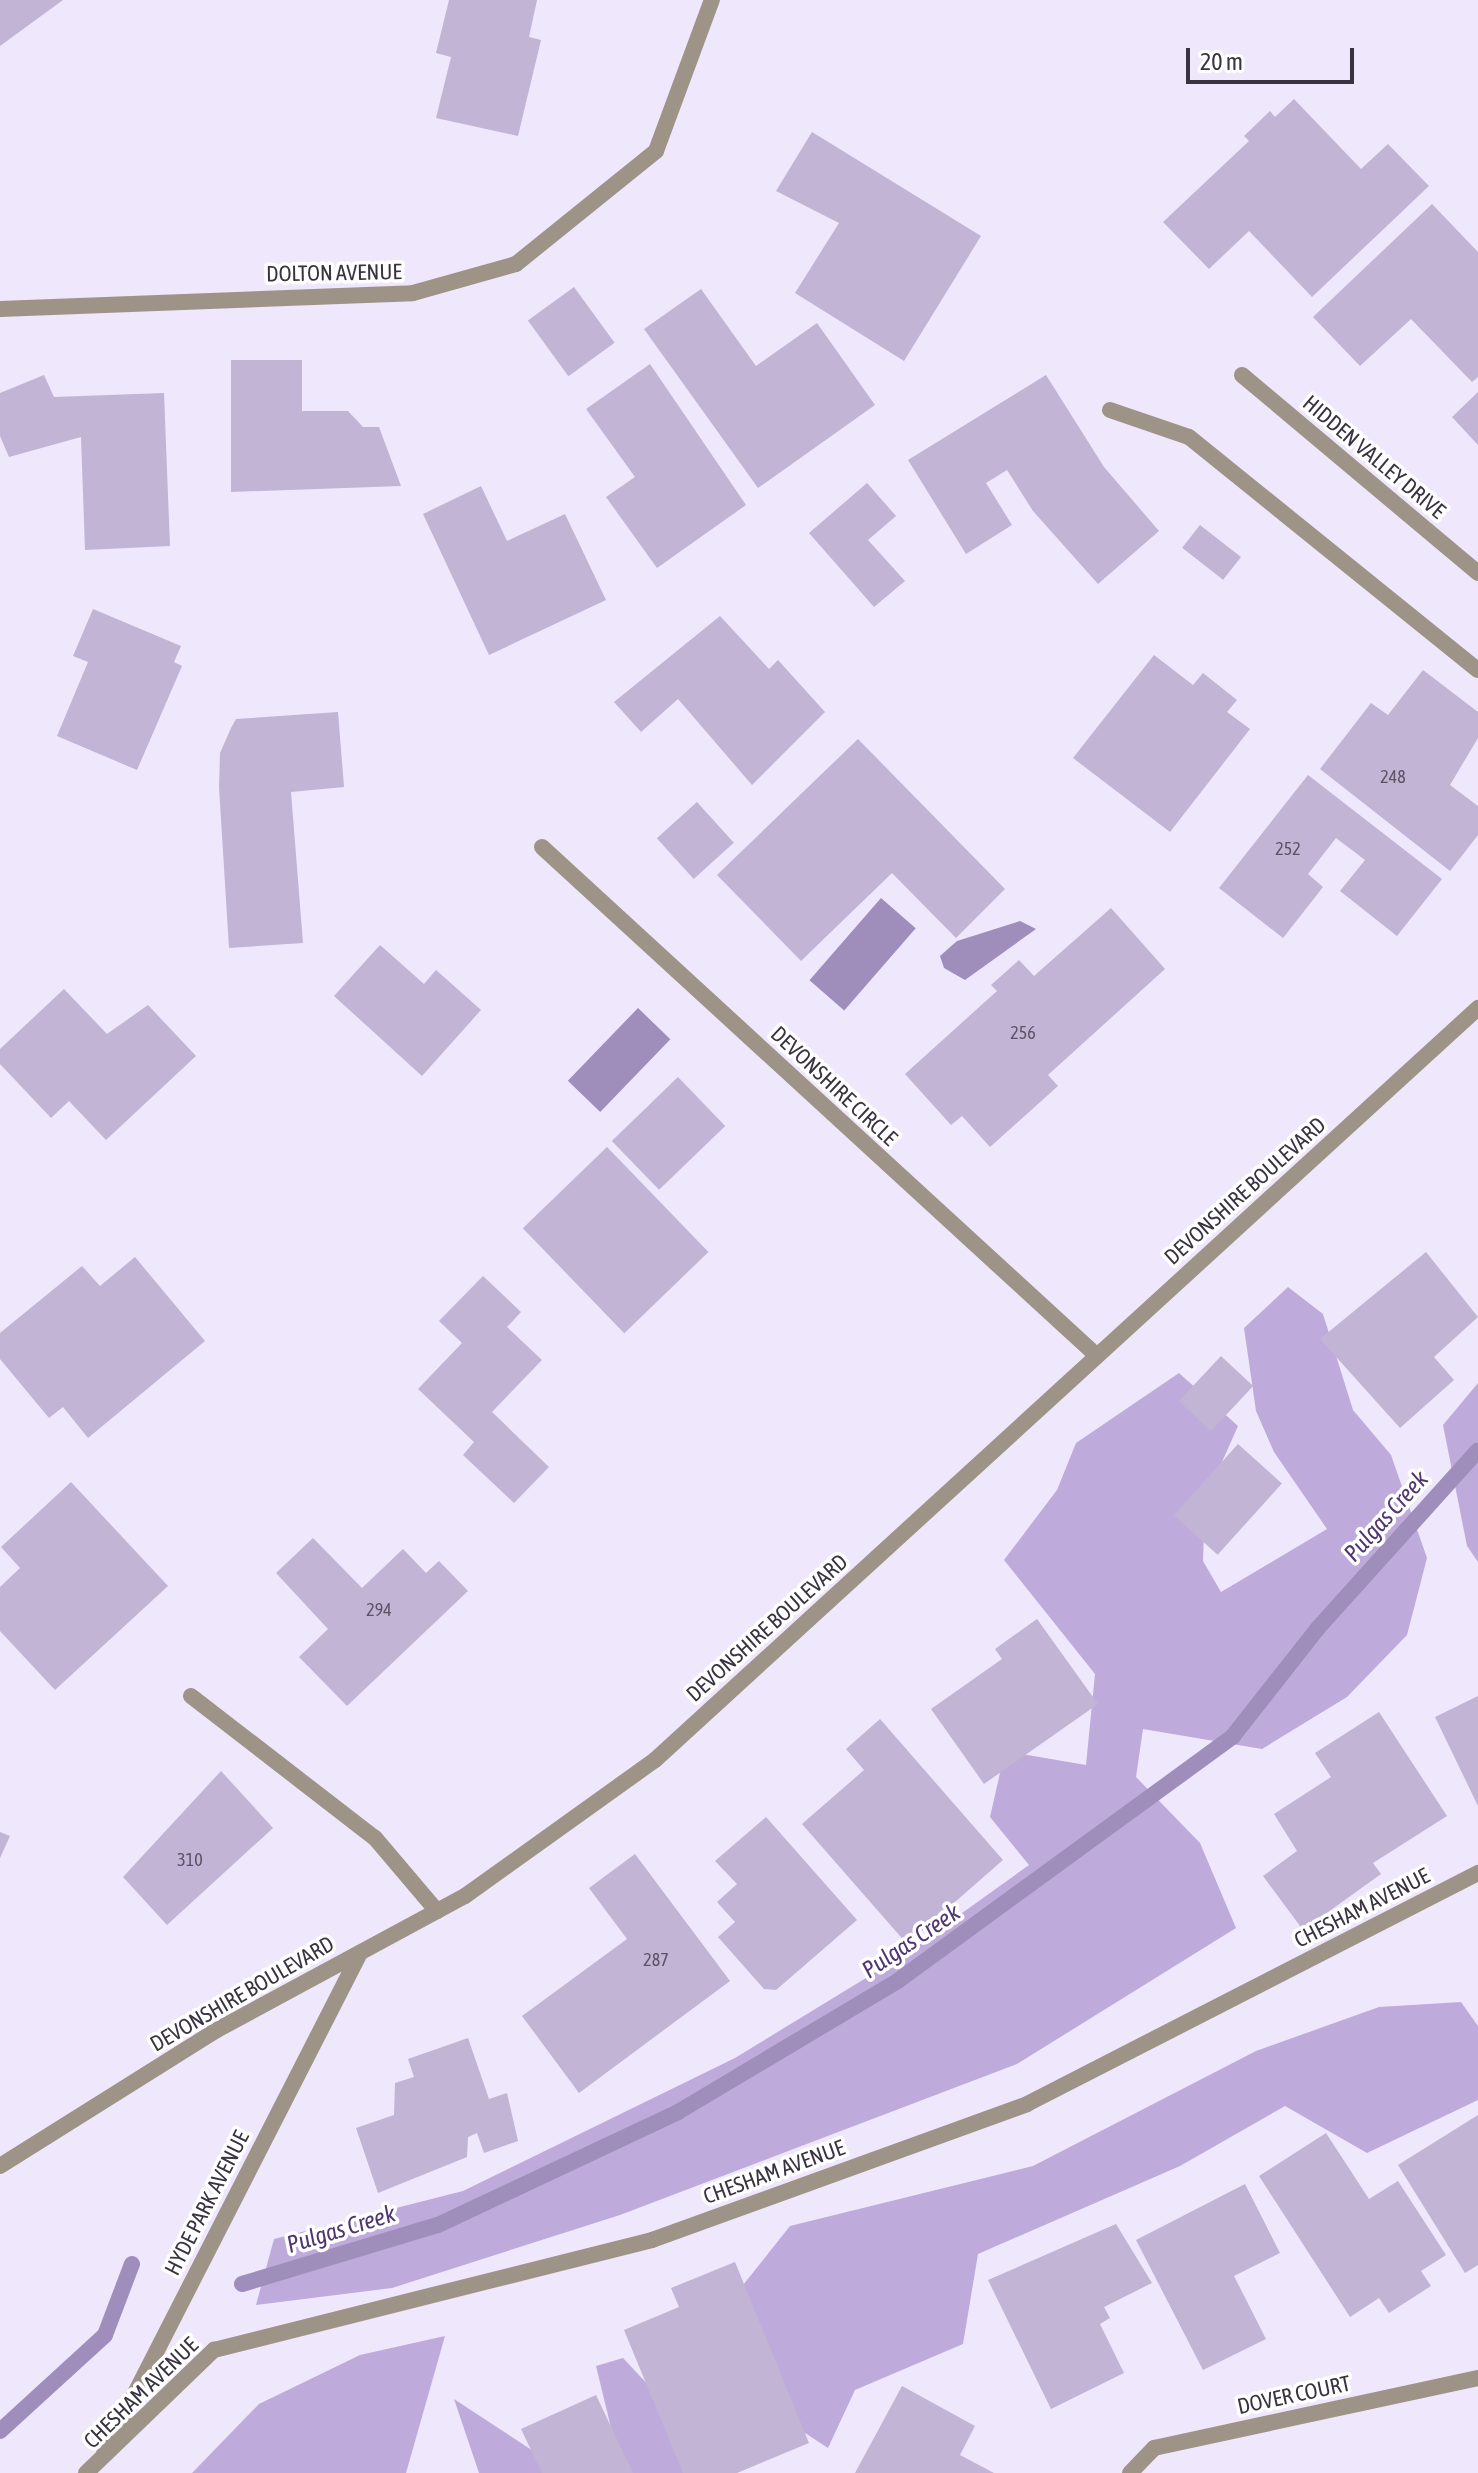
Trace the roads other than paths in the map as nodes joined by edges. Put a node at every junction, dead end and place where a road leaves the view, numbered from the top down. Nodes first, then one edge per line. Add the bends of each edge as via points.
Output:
1 (712, 0) edge
2 (0, 309) edge
3 (1242, 375) dead end
4 (1110, 410) dead end
5 (1478, 573) edge
6 (1478, 670) edge
7 (542, 847) dead end
8 (1478, 1008) edge
9 (1097, 1356) junction
10 (191, 1696) dead end
11 (1478, 1873) edge
12 (437, 1911) junction
13 (360, 1953) junction
14 (0, 2166) edge
15 (1478, 2378) edge
16 (94, 2471) edge
17 (1130, 2473) edge

1 - 2 street, DOLTON AVENUE via 656,151 516,264 413,293
3 - 5 street, HIDDEN VALLEY DRIVE
4 - 6 street via 1189,437
7 - 9 street, DEVONSHIRE CIRCLE
8 - 9 street, DEVONSHIRE BOULEVARD
9 - 12 street, DEVONSHIRE BOULEVARD via 655,1760
10 - 12 street via 375,1838
11 - 16 street, CHESHAM AVENUE via 1027,2104 652,2240 214,2350
12 - 13 street, DEVONSHIRE BOULEVARD
13 - 14 street, DEVONSHIRE BOULEVARD via 215,2031
13 - 16 street, HYDE PARK AVENUE
15 - 17 street, DOVER COURT via 1154,2448

